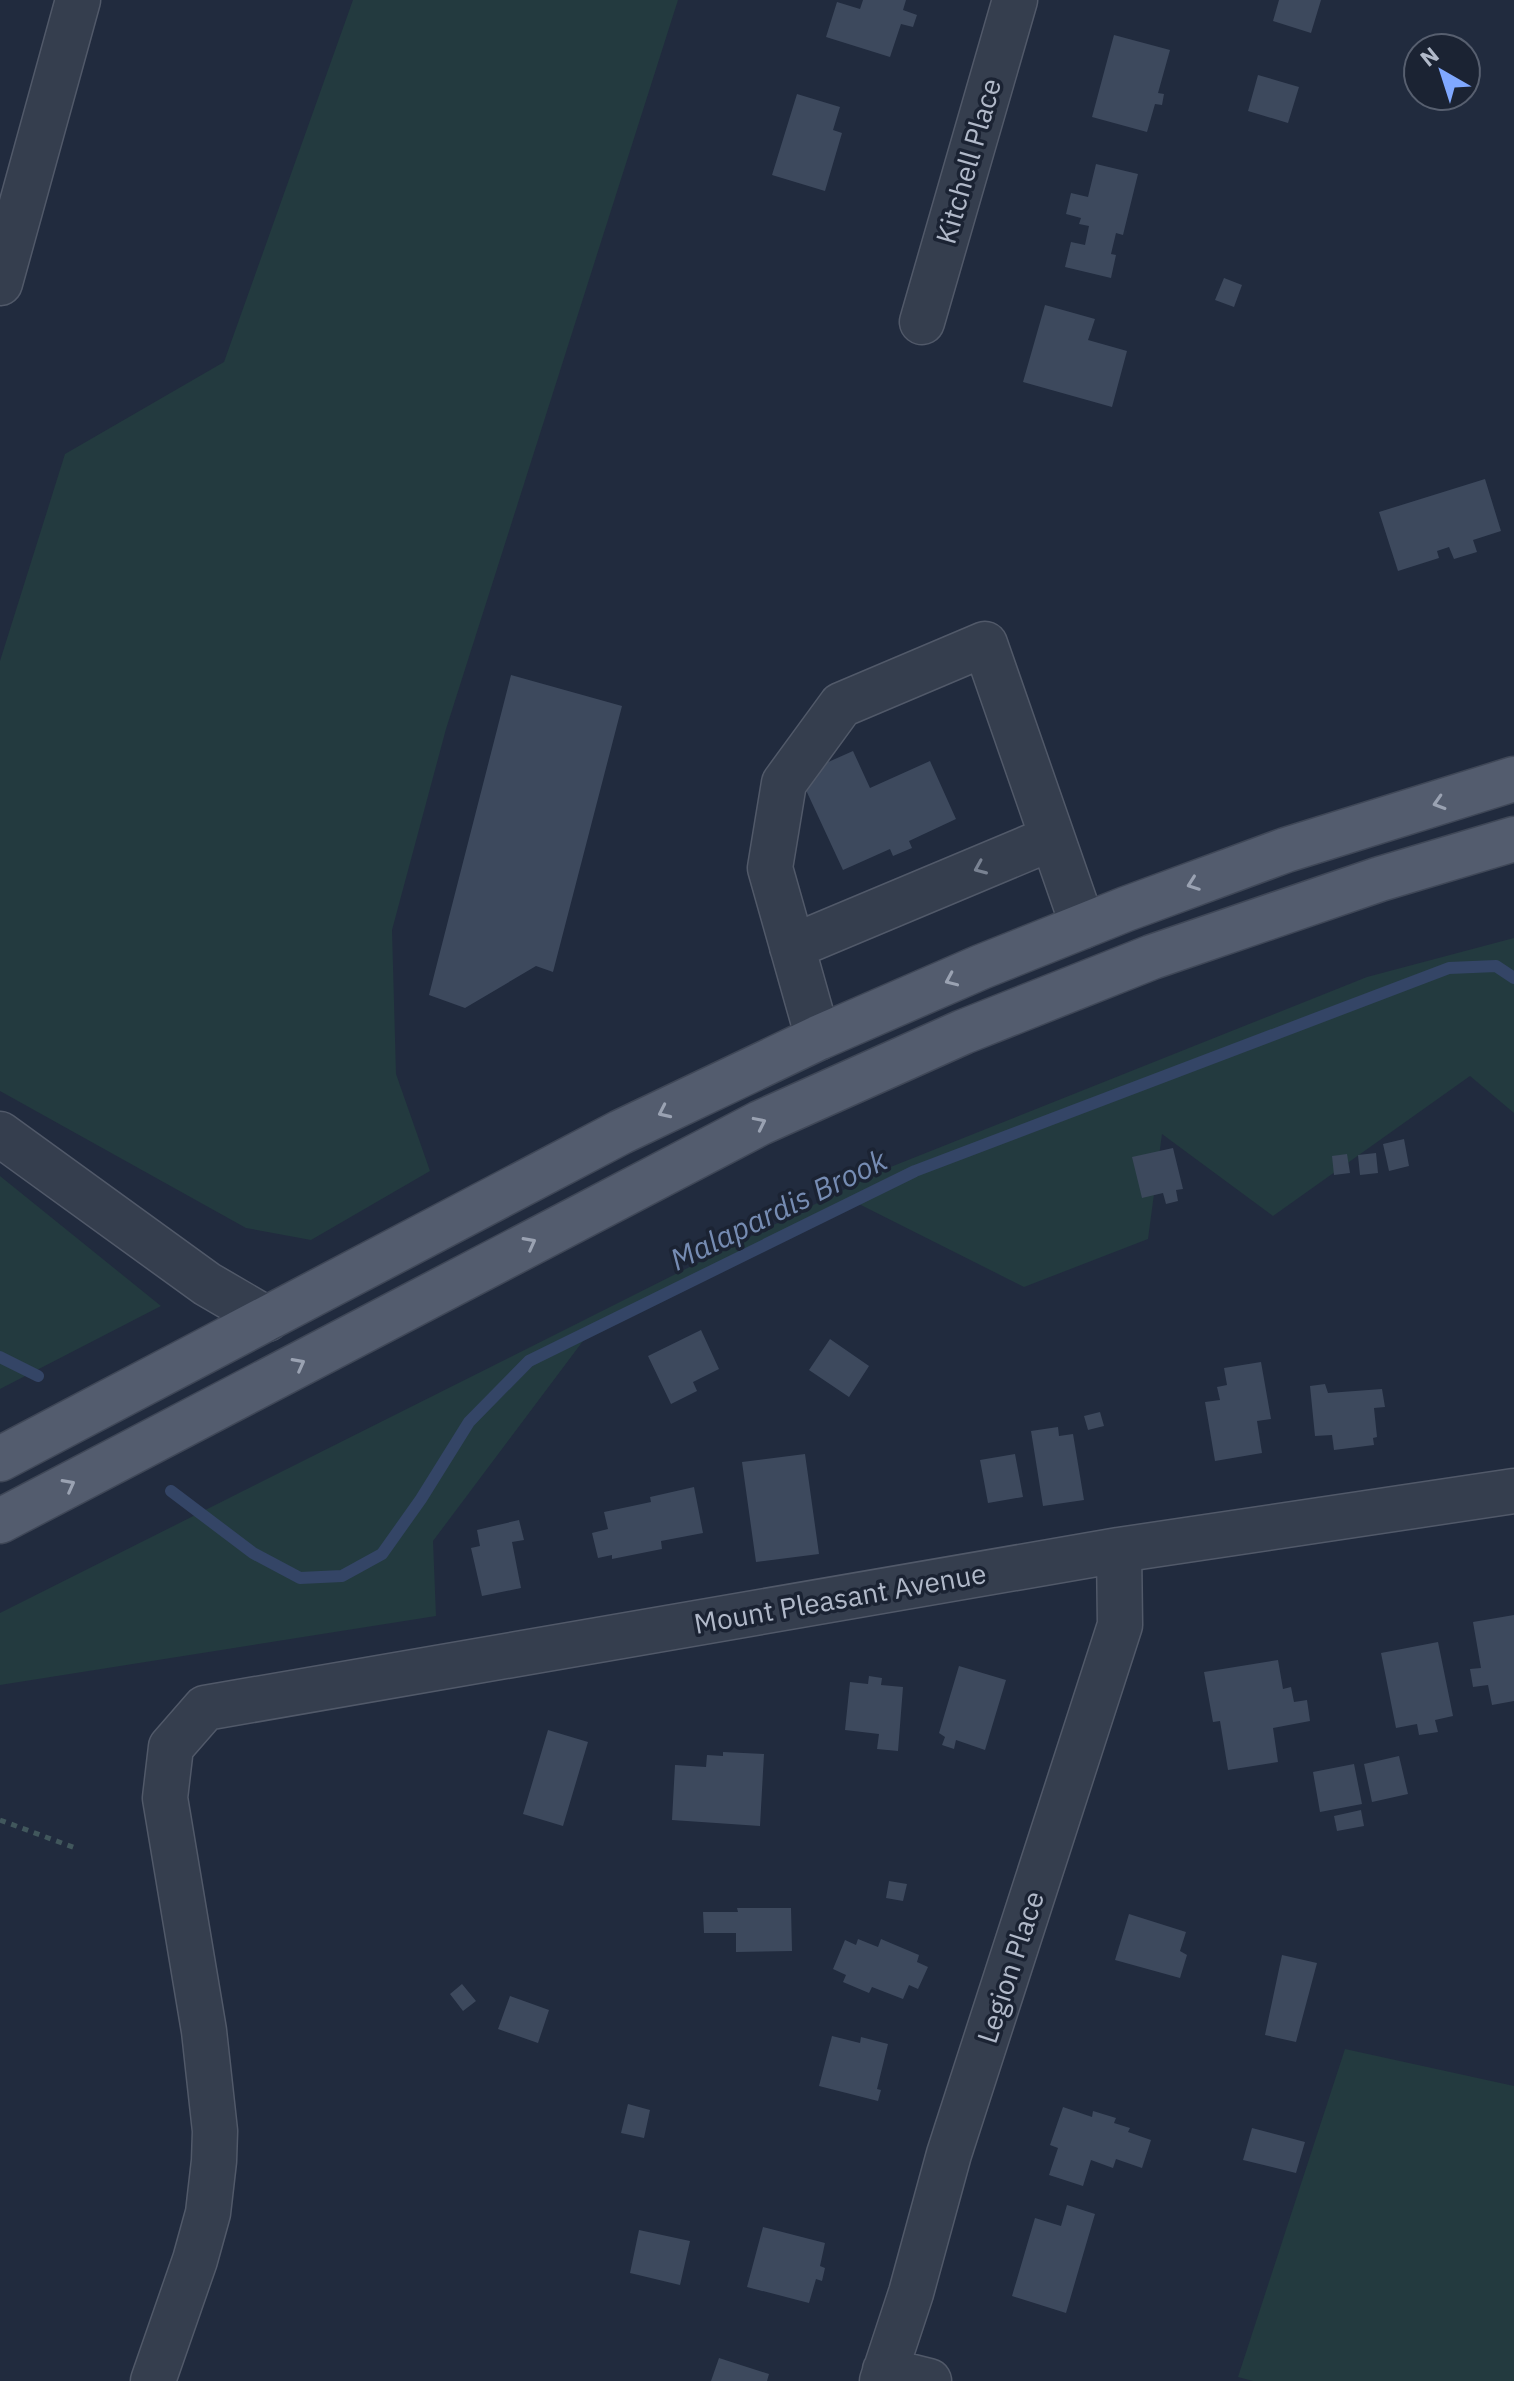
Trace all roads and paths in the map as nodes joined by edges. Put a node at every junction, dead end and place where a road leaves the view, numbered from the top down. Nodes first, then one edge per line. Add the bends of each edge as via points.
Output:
1 (78, 0) edge
2 (1015, 0) edge
3 (0, 283) edge
4 (922, 322) dead end
5 (1514, 779) edge
6 (1052, 838) junction
7 (1514, 839) edge
8 (1083, 926) junction
9 (792, 947) junction
10 (818, 1038) junction
11 (0, 1134) edge
12 (267, 1319) junction
13 (0, 1459) edge
14 (1514, 1491) edge
15 (0, 1521) edge
16 (1119, 1550) junction
17 (0, 1820) edge
18 (78, 1849) dead end
19 (883, 2375) edge
20 (153, 2381) edge
21 (929, 2381) edge

1 - 3 street
2 - 4 street, Kitchell Place
5 -> 8 main road via 1286,850
6 - 8 street
6 -> 9 street
6 - 9 street via 985,644 841,705 784,783 770,868
15 -> 7 main road via 774,1116 963,1032 1152,957
8 -> 10 main road
9 - 10 street
10 -> 12 main road via 621,1132
11 - 12 street via 207,1284
12 - 13 main road
14 - 16 street, Mount Pleasant Avenue
16 - 19 street, Legion Place via 1120,1625
16 - 20 street, Mount Pleasant Avenue via 205,1708 171,1747 165,1798 215,2131 208,2213
17 - 18 path
19 - 21 street

